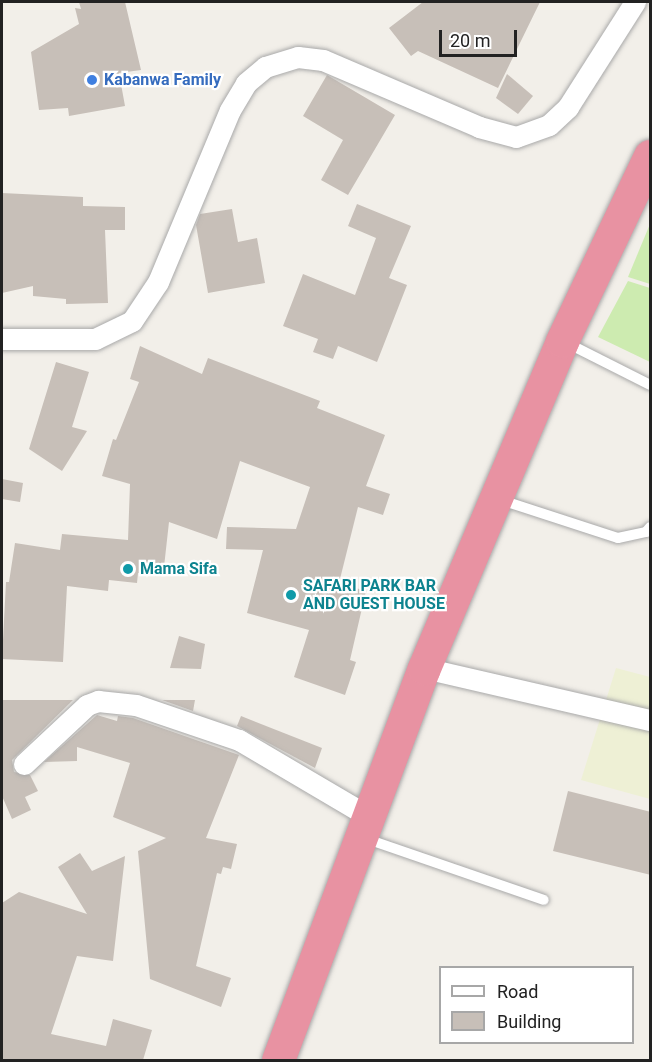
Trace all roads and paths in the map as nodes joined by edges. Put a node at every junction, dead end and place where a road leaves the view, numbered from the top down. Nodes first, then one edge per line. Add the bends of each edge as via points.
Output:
1 (635, 2) edge
2 (647, 171) edge
3 (2, 339) edge
4 (562, 341) junction
5 (651, 385) edge
6 (495, 498) junction
7 (651, 527) edge
8 (424, 668) junction
9 (651, 720) edge
10 (24, 764) dead end
11 (365, 826) junction
12 (544, 900) dead end
13 (278, 1060) edge

1 - 3 street via 568,107 549,125 516,137 479,128 323,60 281,59 246,83 230,110 158,282 132,321 94,339
2 - 4 highway
4 - 5 lane
4 - 6 highway
6 - 7 lane via 618,538
6 - 8 highway
8 - 9 street
8 - 11 highway
10 - 11 street via 87,705 98,701 136,705 239,740
11 - 12 lane
11 - 13 highway

